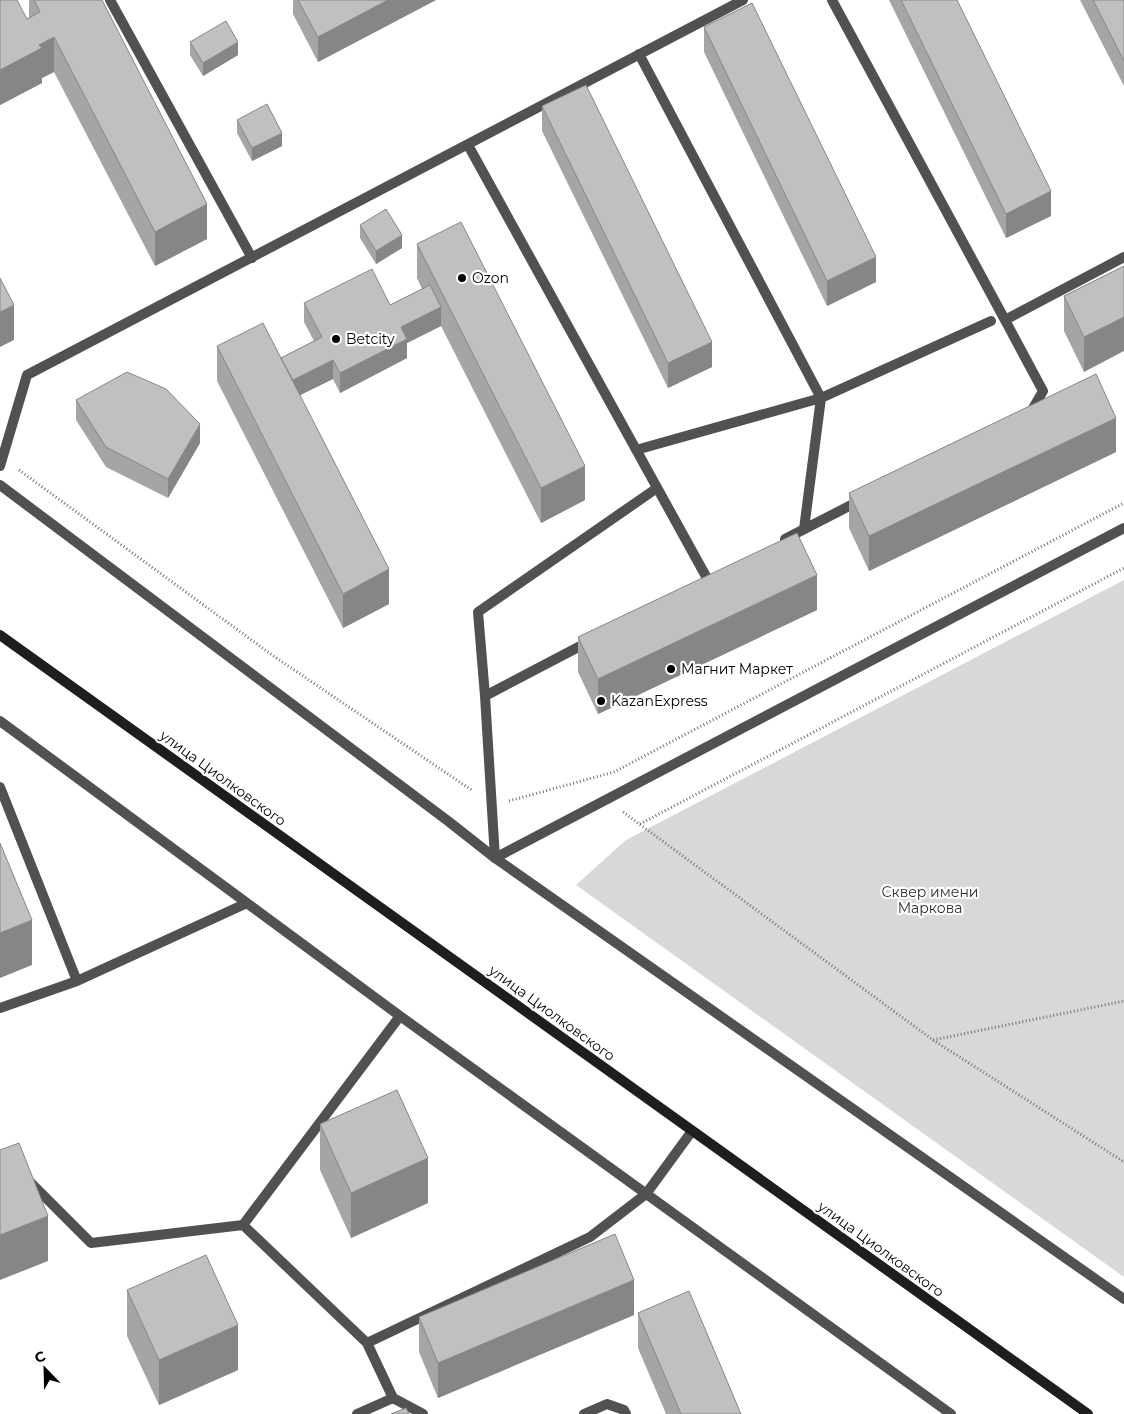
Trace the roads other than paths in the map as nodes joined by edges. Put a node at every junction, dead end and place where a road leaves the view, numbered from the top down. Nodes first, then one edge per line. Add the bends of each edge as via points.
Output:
1 (110, 0) edge
2 (743, 0) edge
3 (832, 0) edge
4 (639, 54) junction
5 (468, 145) junction
6 (1124, 257) edge
7 (252, 258) junction
8 (1005, 320) junction
9 (991, 321) dead end
10 (820, 398) junction
11 (1024, 415) edge
12 (636, 450) junction
13 (0, 466) edge
14 (0, 485) edge
15 (657, 488) junction
16 (866, 497) edge
17 (1124, 528) edge
18 (804, 529) junction
19 (778, 543) edge
20 (708, 580) edge
21 (1, 637) edge
22 (596, 638) edge
23 (485, 696) junction
24 (0, 721) edge
25 (0, 787) edge
26 (495, 858) junction
27 (246, 903) junction
28 (77, 981) junction
29 (0, 1008) edge
30 (400, 1016) junction
31 (692, 1131) junction
32 (21, 1173) edge
33 (646, 1194) junction
34 (243, 1225) junction
35 (1124, 1300) edge
36 (367, 1343) junction
37 (393, 1398) junction
38 (357, 1414) edge
39 (423, 1414) edge
40 (584, 1414) edge
41 (626, 1414) edge
42 (951, 1414) edge
43 (1088, 1414) edge

1 - 7 street
2 - 4 street
3 - 8 street
4 - 5 street
4 - 10 street
5 - 7 street
5 - 12 street
6 - 8 street
7 - 13 street via 28,376
8 - 11 street via 1043,391 1032,410
9 - 10 street
10 - 12 street
10 - 18 street
12 - 15 street
14 - 26 street
15 - 20 street
15 - 23 street via 478,612
16 - 18 street
17 - 26 street
18 - 19 street
21 - 31 main road, улица Циолковского
22 - 23 street
23 - 26 street
24 - 27 street
25 - 28 street
26 - 35 street
27 - 28 street
27 - 30 street
28 - 29 street
30 - 33 street
30 - 34 street
31 - 33 street
31 - 43 main road, улица Циолковского
32 - 34 street via 91,1243
33 - 36 street via 590,1237
33 - 42 street
34 - 36 street
36 - 37 street
37 - 38 street
37 - 39 street
40 - 41 street via 607,1404 624,1410

